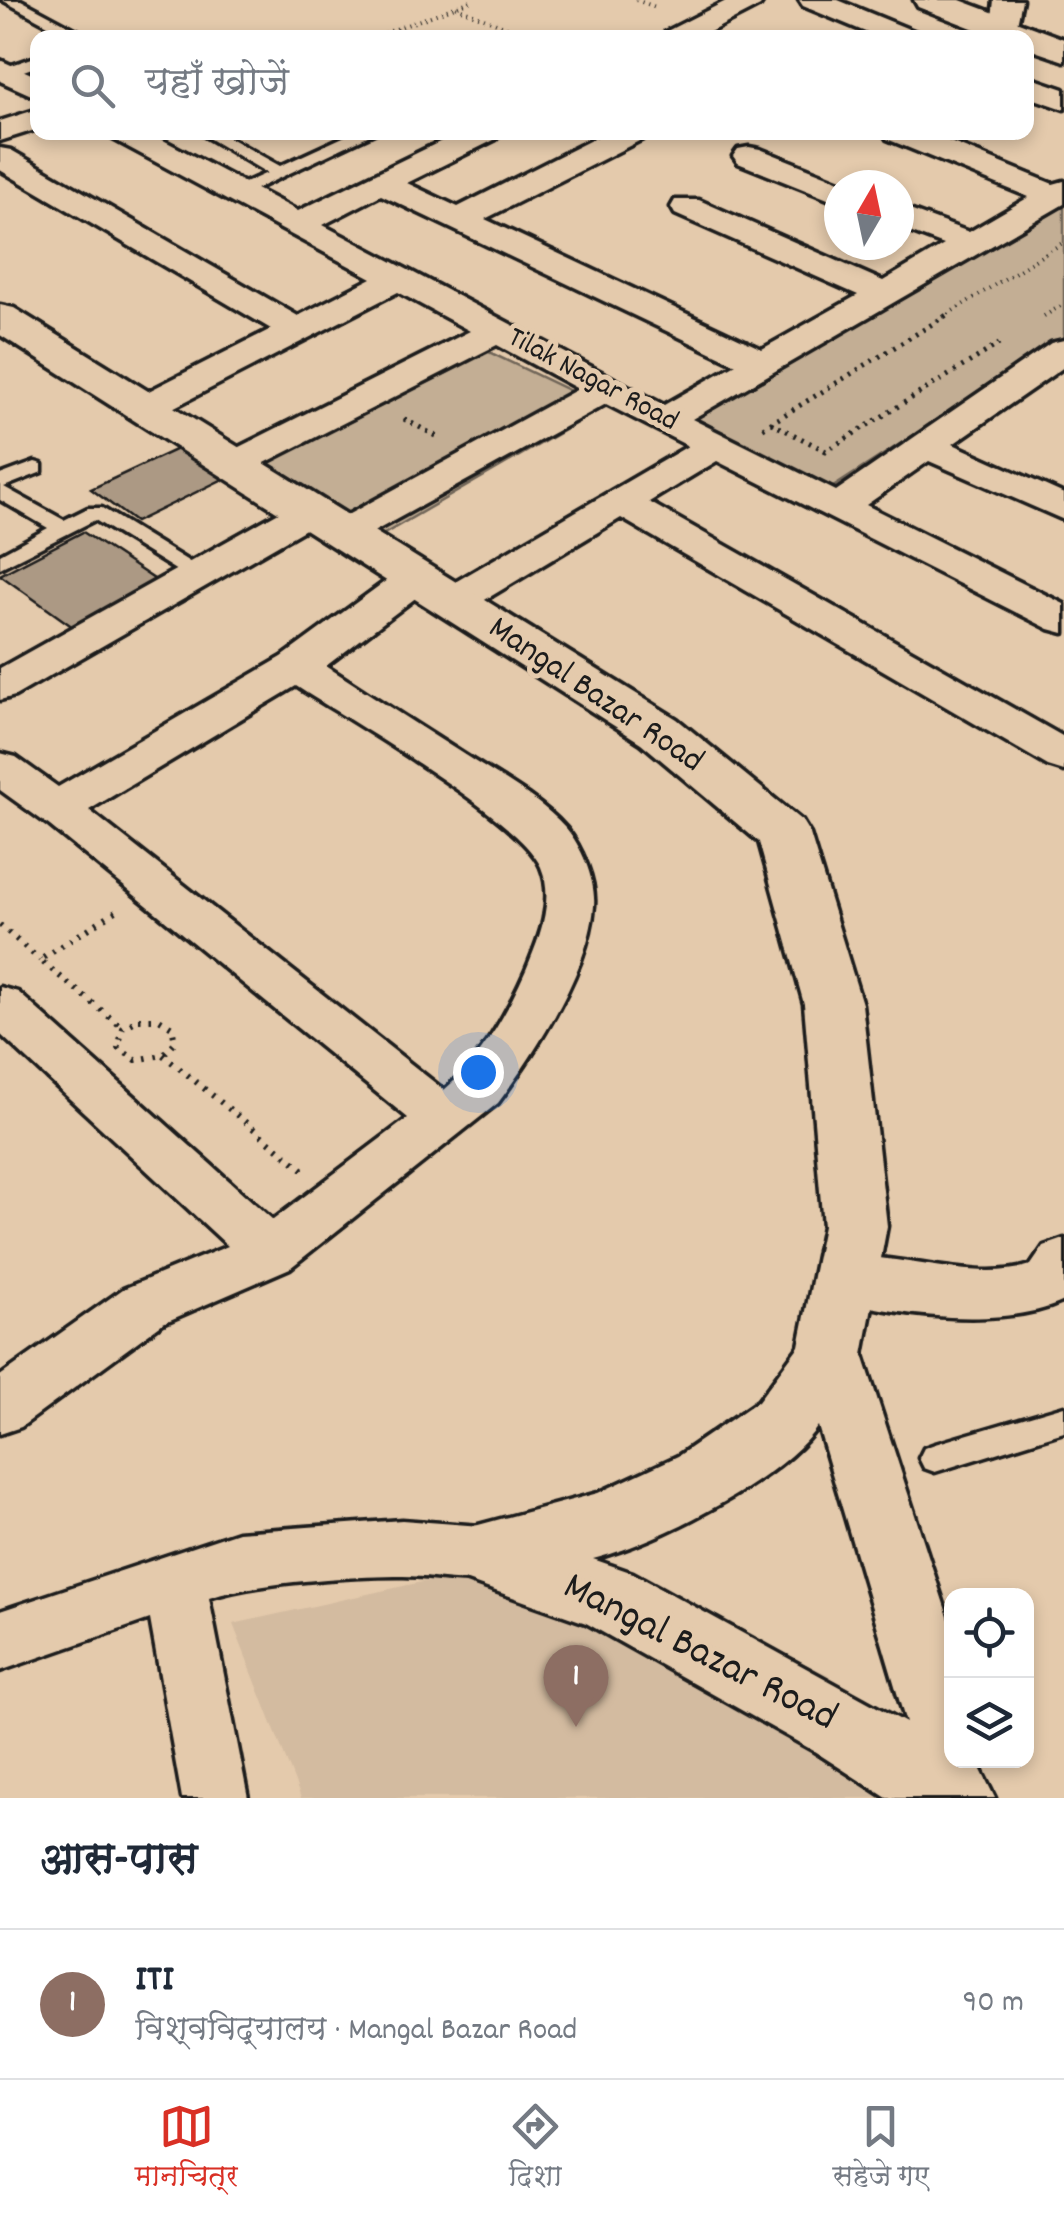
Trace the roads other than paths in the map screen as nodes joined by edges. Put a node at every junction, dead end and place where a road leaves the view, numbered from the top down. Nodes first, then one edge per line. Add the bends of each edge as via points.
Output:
1 (10, 0) edge
2 (750, 0) edge
3 (813, 0) edge
4 (930, 0) edge
5 (1007, 14) edge
6 (857, 18) junction
7 (69, 30) edge
8 (691, 30) edge
9 (835, 30) edge
10 (886, 30) edge
11 (1032, 30) edge
12 (1034, 32) edge
13 (1064, 51) edge
14 (30, 63) edge
15 (2, 72) edge
16 (30, 85) edge
17 (1034, 88) edge
18 (1064, 100) edge
19 (30, 121) edge
20 (0, 132) edge
21 (139, 140) edge
22 (220, 140) edge
23 (351, 140) edge
24 (468, 140) edge
25 (616, 140) edge
26 (919, 140) edge
27 (750, 156) dead end
28 (0, 157) edge
29 (280, 173) junction
30 (383, 184) junction
31 (824, 186) edge
32 (237, 193) junction
33 (1059, 193) edge
34 (687, 207) dead end
35 (462, 218) junction
36 (914, 222) edge
37 (298, 224) junction
38 (974, 246) junction
39 (398, 278) junction
40 (887, 294) junction
41 (0, 317) edge
42 (296, 330) junction
43 (497, 331) junction
44 (1064, 351) edge
45 (765, 364) junction
46 (1047, 381) edge
47 (605, 389) junction
48 (144, 408) junction
49 (664, 420) junction
50 (717, 445) junction
51 (926, 446) junction
52 (234, 464) junction
53 (35, 468) dead end
54 (0, 482) edge
55 (0, 492) edge
56 (622, 504) junction
57 (839, 506) junction
58 (1064, 508) edge
59 (326, 522) junction
60 (63, 528) junction
61 (0, 562) edge
62 (198, 574) junction
63 (434, 590) junction
64 (1064, 620) edge
65 (296, 666) junction
66 (0, 686) edge
67 (1064, 756) edge
68 (0, 768) edge
69 (66, 815) junction
70 (0, 1005) edge
71 (445, 1119) junction
72 (272, 1252) junction
73 (1064, 1262) edge
74 (842, 1278) junction
75 (830, 1354) junction
76 (0, 1409) edge
77 (1064, 1419) edge
78 (935, 1458) dead end
79 (481, 1554) junction
80 (175, 1582) junction
81 (0, 1641) edge
82 (944, 1723) edge
83 (958, 1768) edge
84 (215, 1798) edge
85 (956, 1798) edge
86 (967, 1798) edge

1 - 7 lane
2 - 8 street
3 - 6 street
4 - 5 street
5 - 11 street
6 - 9 street
6 - 10 street
12 - 13 street
14 - 15 lane
15 - 16 street
17 - 18 street
19 - 20 street
21 - 32 street, Tilak Nagar Road
22 - 29 lane
23 - 29 lane
24 - 30 street
25 - 35 street
26 - 33 street
27 - 31 street
28 - 42 street
29 - 32 lane
30 - 35 street
30 - 37 street
32 - 37 street, Tilak Nagar Road
33 - 38 street
34 - 40 street
35 - 45 street
36 - 38 street
37 - 39 street, Tilak Nagar Road
38 - 40 street
39 - 42 street
39 - 43 street, Tilak Nagar Road
40 - 45 street
41 - 48 street, Mangal Bazar Road
42 - 48 street
43 - 47 street, Tilak Nagar Road
43 - 52 street
44 - 46 street
45 - 49 street
46 - 51 street
47 - 49 street, Tilak Nagar Road
47 - 59 street
48 - 52 street, Mangal Bazar Road
49 - 50 street, Tilak Nagar Road
50 - 56 street
50 - 57 street, Tilak Nagar Road
51 - 57 street
51 - 58 street
52 - 59 street, Mangal Bazar Road
53 - 54 lane
55 - 60 lane
56 - 63 street
56 - 67 street
57 - 64 street, Tilak Nagar Road
59 - 62 street
59 - 63 street, Mangal Bazar Road
60 - 61 lane
60 - 62 lane via 95,512
62 - 66 street
63 - 65 street
63 - 74 street, Mangal Bazar Road via 659,732 783,834 833,1004 854,1226
65 - 69 street via 75,797
65 - 71 street via 512,806 550,840 566,871 571,904 536,1001 480,1089
68 - 69 street
69 - 71 street
70 - 72 street
71 - 72 street
72 - 76 street via 144,1306
73 - 74 street via 1052,1281 1030,1291 926,1290
74 - 75 street, Mangal Bazar Road
75 - 79 street, Mangal Bazar Road via 782,1422 704,1478 608,1523
75 - 82 street, Mangal Bazar Road
77 - 78 lane
79 - 80 street via 402,1548 238,1560
79 - 85 street, Mangal Bazar Road via 607,1596 840,1725
80 - 81 street
80 - 84 street
83 - 86 street

